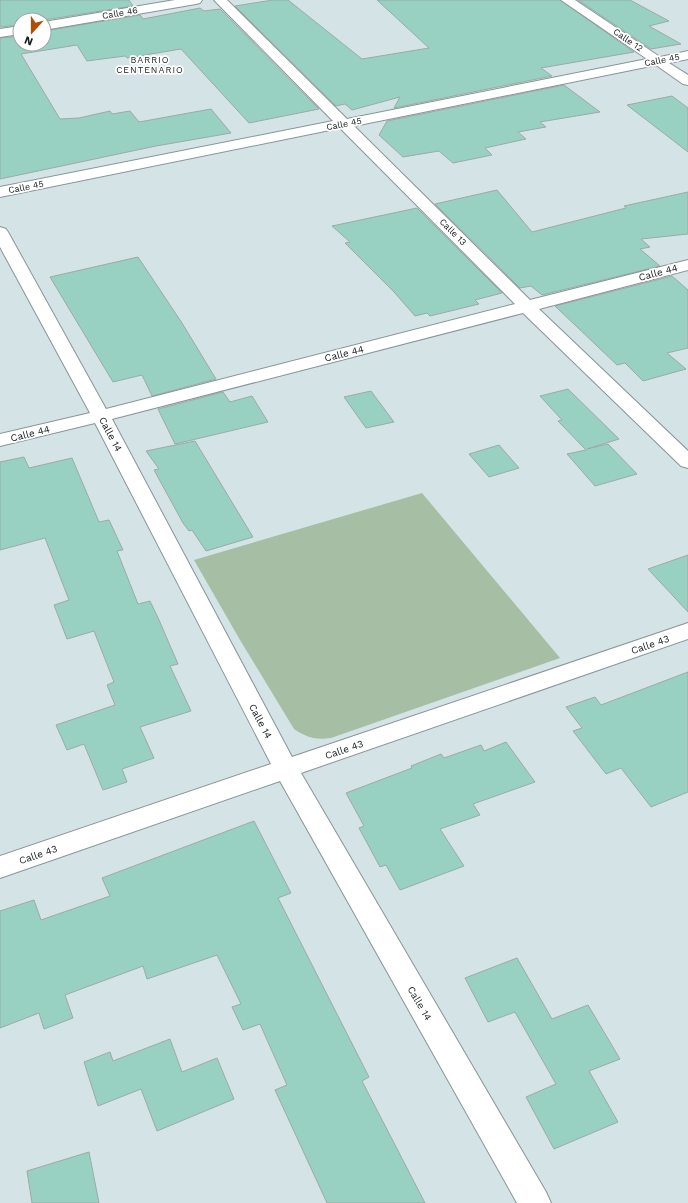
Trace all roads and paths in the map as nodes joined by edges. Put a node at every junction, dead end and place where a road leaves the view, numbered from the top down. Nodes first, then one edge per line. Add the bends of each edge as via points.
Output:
1 (196, 0) edge
2 (220, 0) edge
3 (567, 0) edge
4 (52, 25) edge
5 (12, 31) edge
6 (0, 33) edge
7 (688, 55) edge
8 (658, 61) junction
9 (688, 81) edge
10 (344, 124) junction
11 (0, 192) edge
12 (0, 232) edge
13 (688, 265) edge
14 (527, 307) junction
15 (102, 416) junction
16 (0, 440) edge
17 (688, 462) edge
18 (688, 631) edge
19 (286, 769) junction
20 (0, 867) edge
21 (535, 1203) edge

1 - 4 street, Calle 46
2 - 10 street, Calle 13
3 - 8 street, Calle 12
5 - 6 street
7 - 8 street, Calle 45
8 - 9 street, Calle 12
8 - 10 street, Calle 45
10 - 11 street, Calle 45
10 - 14 street, Calle 13
12 - 15 street, Calle 14
13 - 14 street, Calle 44
14 - 15 street, Calle 44
14 - 17 street, Calle 13
15 - 16 street, Calle 44
15 - 19 street, Calle 14
18 - 19 street, Calle 43
19 - 20 street, Calle 43
19 - 21 street, Calle 14

